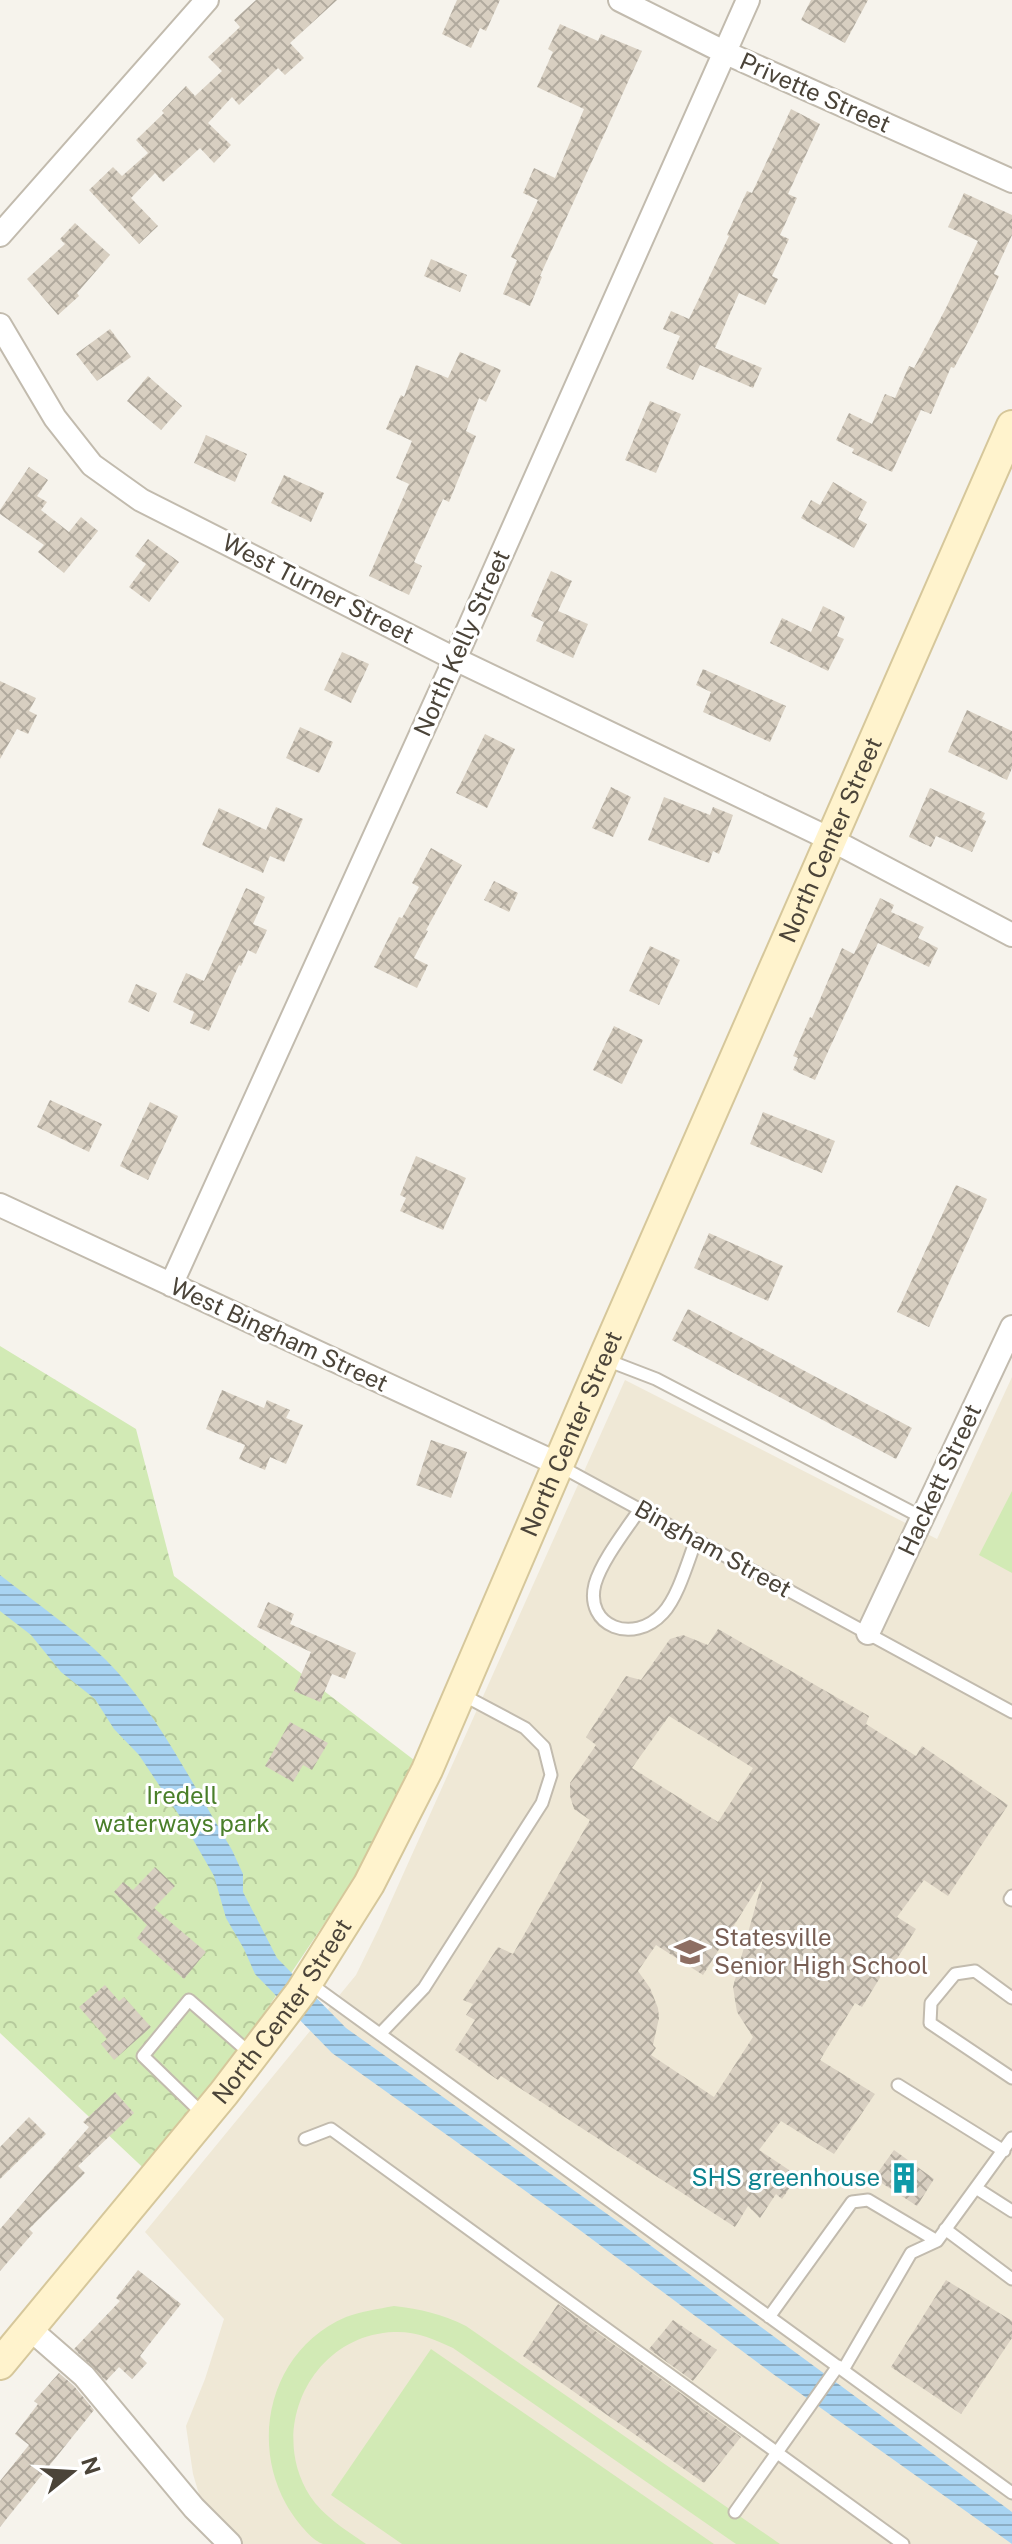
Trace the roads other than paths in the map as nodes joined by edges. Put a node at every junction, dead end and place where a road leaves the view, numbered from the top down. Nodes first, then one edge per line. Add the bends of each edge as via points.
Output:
1 (207, 0) edge
2 (620, 0) edge
3 (748, 0) edge
4 (724, 52) junction
5 (1012, 181) edge
6 (0, 235) edge
7 (0, 325) edge
8 (1012, 426) edge
9 (455, 659) junction
10 (830, 839) junction
11 (1012, 935) edge
12 (0, 1205) edge
13 (171, 1285) junction
14 (1012, 1327) edge
15 (604, 1358) junction
16 (558, 1464) junction
17 (640, 1509) junction
18 (923, 1518) junction
19 (696, 1540) junction
20 (868, 1633) junction
21 (460, 1693) junction
22 (1012, 1712) edge
23 (308, 1981) junction
24 (1012, 1998) edge
25 (380, 2034) junction
26 (252, 2056) junction
27 (1012, 2078) edge
28 (898, 2085) dead end
29 (205, 2116) junction
30 (1012, 2138) edge
31 (305, 2139) dead end
32 (1004, 2151) junction
33 (976, 2188) junction
34 (1012, 2211) edge
35 (945, 2229) junction
36 (937, 2241) junction
37 (1012, 2279) edge
38 (769, 2317) junction
39 (30, 2329) junction
40 (0, 2364) edge
41 (840, 2368) junction
42 (777, 2453) junction
43 (1012, 2493) edge
44 (735, 2512) dead end
45 (230, 2544) edge
46 (903, 2544) edge

1 - 6 street
2 - 4 street, Privette Street
3 - 4 street, North Kelly Street
4 - 5 street, Privette Street
4 - 9 street, North Kelly Street
7 - 9 street, West Turner Street via 55,418 92,465 141,500
8 - 10 main road, North Center Street
9 - 10 street, West Turner Street
9 - 13 street, North Kelly Street
10 - 11 street, West Turner Street
10 - 15 main road, North Center Street
12 - 13 street, West Bingham Street
13 - 16 street, West Bingham Street
14 - 18 street, Hackett Street
15 - 16 main road, North Center Street
15 - 18 lane via 656,1379
16 - 17 lane, Bingham Street
16 - 21 main road, North Center Street
17 - 19 lane, Bingham Street
17 - 19 lane via 595,1586 601,1617 617,1629 643,1628 664,1612
18 - 20 street, Hackett Street
19 - 20 lane, Bingham Street
20 - 22 lane, Bingham Street
21 - 23 main road, North Center Street via 369,1884
21 - 25 lane via 525,1728 544,1747 551,1775 542,1803 424,1988
23 - 25 lane
23 - 26 main road, North Center Street
24 - 27 lane via 975,1971 955,1974 931,2003 930,2023
25 - 38 lane
26 - 29 main road, North Center Street
26 - 29 lane via 189,2000 143,2056
28 - 32 lane
29 - 39 main road, North Center Street
30 - 32 lane
31 - 42 lane via 331,2129
32 - 33 lane
33 - 34 lane
33 - 35 lane
35 - 36 lane
35 - 37 lane
36 - 38 lane via 868,2200 852,2202
36 - 41 lane via 911,2253
38 - 41 lane
39 - 40 main road, North Center Street
39 - 45 street via 84,2376
41 - 42 lane
41 - 43 lane
42 - 44 lane
42 - 46 lane

